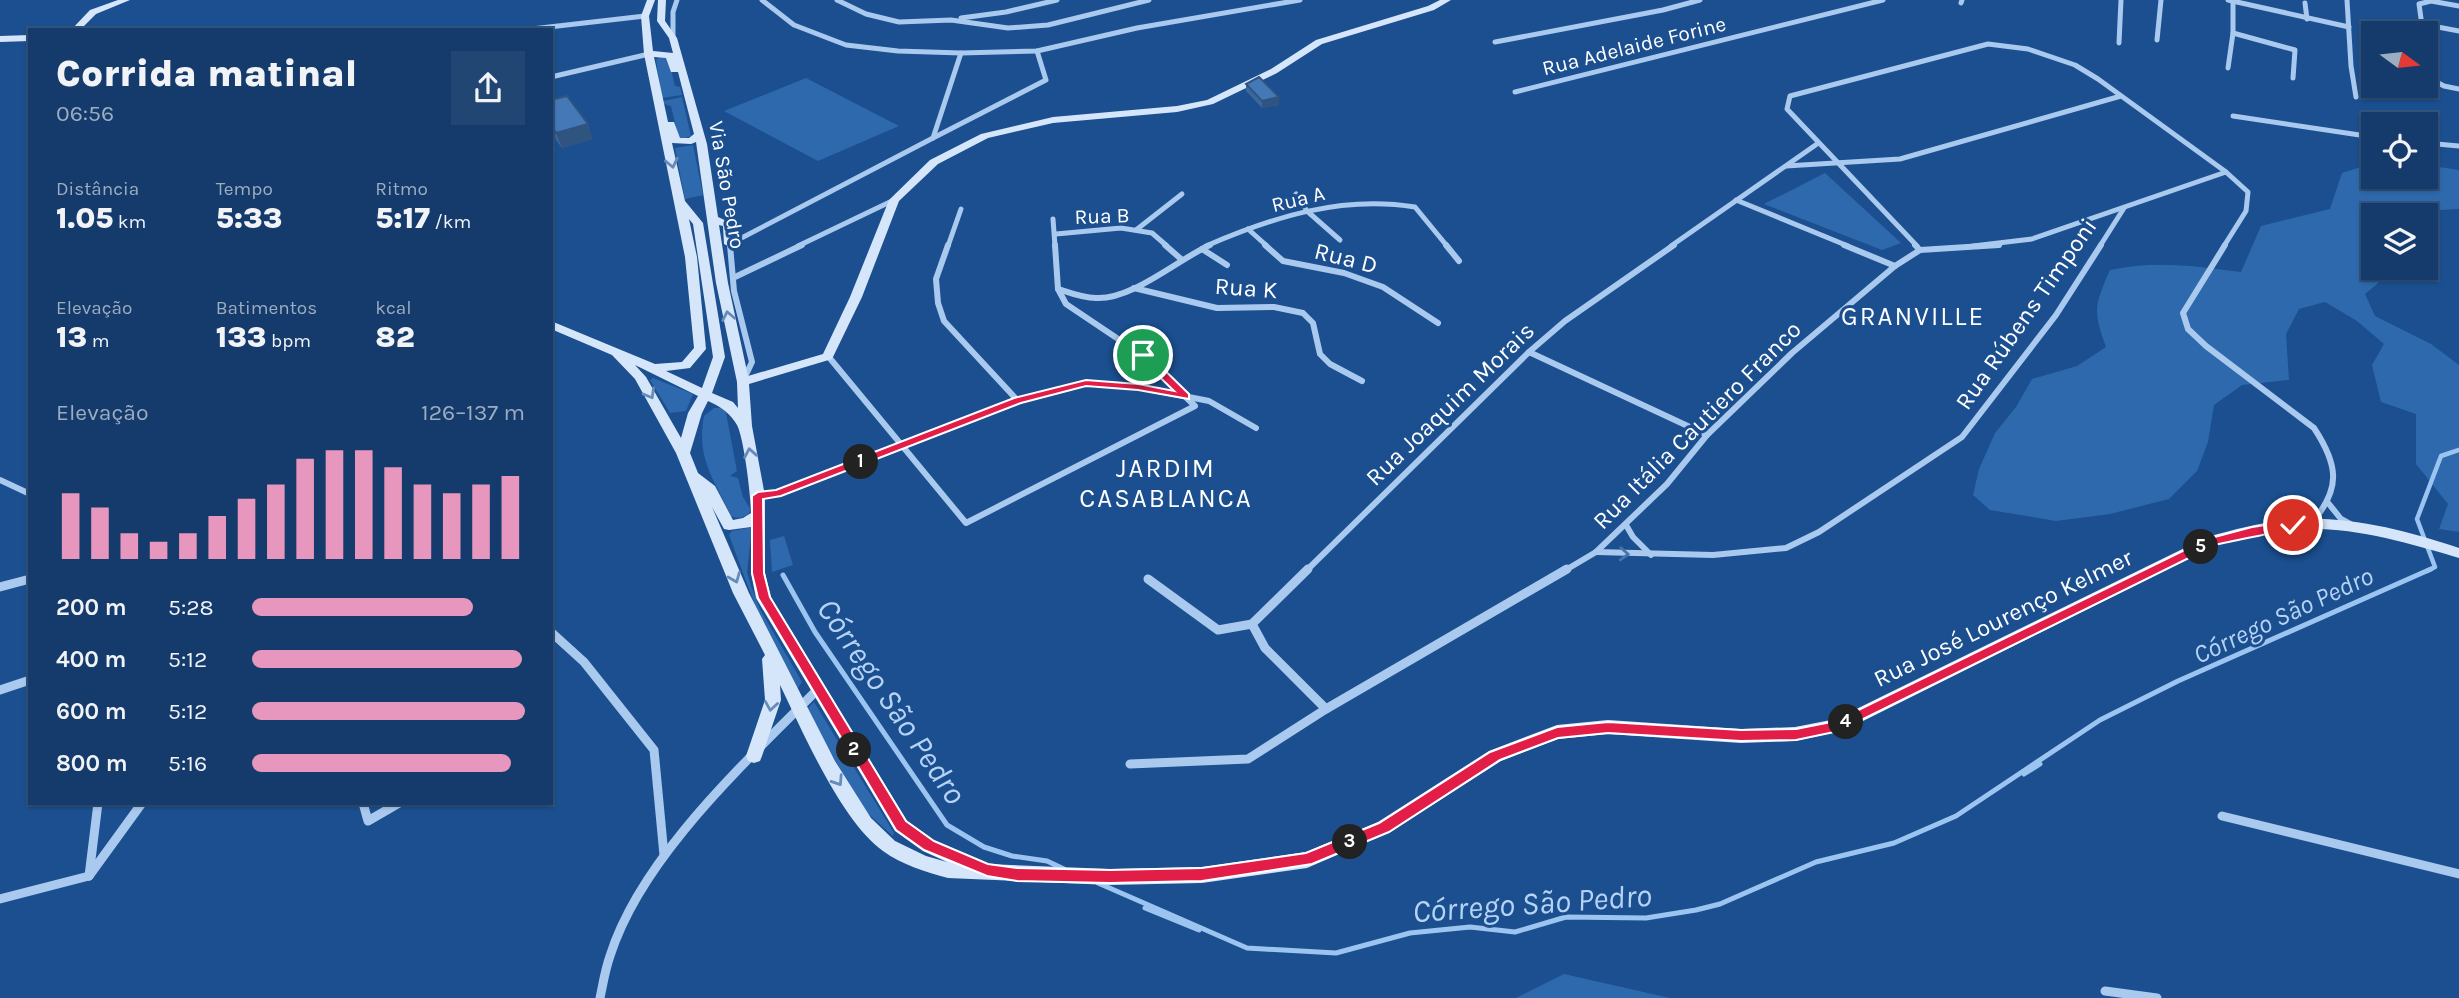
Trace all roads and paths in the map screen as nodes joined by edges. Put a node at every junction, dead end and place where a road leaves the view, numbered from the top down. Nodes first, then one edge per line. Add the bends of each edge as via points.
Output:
1 (126, 0) edge
2 (651, 0) edge
3 (662, 0) edge
4 (677, 0) edge
5 (762, 0) edge
6 (837, 0) edge
7 (1056, 0) edge
8 (1149, 0) edge
9 (1272, 0) edge
10 (1300, 0) edge
11 (1447, 0) edge
12 (1700, 0) edge
13 (1883, 0) edge
14 (2122, 0) edge
15 (2161, 0) edge
16 (2231, 0) edge
17 (2347, 0) edge
18 (2423, 1) edge
19 (1291, 2) edge
20 (104, 3) edge
21 (2305, 3) dead end
22 (2459, 6) edge
23 (645, 16) junction
24 (2307, 19) junction
25 (951, 20) junction
26 (2422, 21) edge
27 (2349, 27) junction
28 (2438, 27) edge
29 (79, 28) edge
30 (540, 28) edge
31 (0, 31) edge
32 (2459, 31) edge
33 (28, 32) edge
34 (2233, 33) junction
35 (28, 38) edge
36 (673, 38) junction
37 (0, 39) edge
38 (2157, 40) dead end
39 (1495, 42) dead end
40 (2119, 43) dead end
41 (1037, 51) junction
42 (961, 52) junction
43 (649, 54) junction
44 (2228, 68) dead end
45 (553, 77) edge
46 (2293, 78) dead end
47 (2438, 83) edge
48 (686, 86) junction
49 (2459, 89) edge
50 (1515, 92) dead end
51 (2121, 96) junction
52 (2356, 97) dead end
53 (660, 107) junction
54 (2233, 116) dead end
55 (699, 135) junction
56 (2361, 135) edge
57 (933, 138) junction
58 (1817, 144) junction
59 (2438, 144) edge
60 (2459, 146) edge
61 (1838, 163) junction
62 (1785, 166) junction
63 (2226, 172) junction
64 (1182, 194) dead end
65 (1296, 194) dead end
66 (894, 200) junction
67 (1736, 200) junction
68 (680, 203) junction
69 (2124, 208) junction
70 (961, 209) dead end
71 (1307, 211) junction
72 (713, 219) junction
73 (1053, 219) dead end
74 (1248, 229) junction
75 (1136, 230) junction
76 (1056, 234) junction
77 (1340, 240) dead end
78 (730, 244) junction
79 (1202, 249) junction
80 (1920, 250) junction
81 (1181, 259) junction
82 (1459, 261) dead end
83 (1227, 265) dead end
84 (1895, 266) junction
85 (735, 277) junction
86 (1134, 288) junction
87 (1058, 289) junction
88 (1438, 323) dead end
89 (553, 326) edge
90 (1529, 352) junction
91 (617, 353) junction
92 (828, 356) junction
93 (654, 368) junction
94 (1362, 381) dead end
95 (743, 382) junction
96 (705, 395) junction
97 (1186, 396) junction
98 (1018, 401) junction
99 (745, 426) junction
100 (1256, 428) dead end
101 (1707, 435) junction
102 (904, 446) junction
103 (683, 453) junction
104 (692, 474) junction
105 (0, 480) edge
106 (28, 493) edge
107 (758, 496) junction
108 (2329, 505) junction
109 (759, 514) junction
110 (2311, 524) junction
111 (1626, 525) junction
112 (2362, 531) junction
113 (2437, 545) junction
114 (2459, 547) edge
115 (1596, 552) junction
116 (2459, 553) edge
117 (1652, 555) junction
118 (1148, 579) dead end
119 (28, 580) edge
120 (0, 587) edge
121 (1251, 624) junction
122 (553, 634) edge
123 (770, 654) junction
124 (28, 681) edge
125 (818, 689) junction
126 (0, 690) edge
127 (800, 707) junction
128 (1326, 709) junction
129 (754, 756) junction
130 (1130, 764) dead end
131 (98, 805) edge
132 (141, 805) edge
133 (364, 805) edge
134 (396, 805) edge
135 (2222, 816) dead end
136 (664, 855) junction
137 (987, 870) junction
138 (2459, 874) edge
139 (89, 876) junction
140 (0, 900) edge
141 (2105, 991) dead end
142 (600, 998) edge
143 (2157, 998) edge

1 - 20 main road
2 - 23 main road
3 - 36 main road, Via São Pedro via 661,21
4 - 36 street
5 - 42 street via 794,25 846,45
6 - 25 street via 884,19
7 - 25 street
8 - 25 street via 1048,25 1008,28
9 - 19 street
10 - 19 street
11 - 66 main road via 1319,42 1274,71 1210,102 1053,120 985,135 934,162
12 - 39 street
13 - 50 street, Rua Adelaide Forine
14 - 40 street
15 - 38 street
16 - 24 street
16 - 34 street
17 - 27 street
18 - 22 street
18 - 26 street via 2419,4
19 - 41 street via 1137,28
20 - 29 main road
21 - 24 street
23 - 30 street
23 - 43 main road
24 - 27 street
27 - 52 street
28 - 32 street
31 - 33 main road
34 - 44 street
34 - 46 street via 2295,50
35 - 37 main road
36 - 48 main road, Via São Pedro
41 - 42 street
41 - 57 street via 1046,80
42 - 57 street
43 - 45 street
43 - 48 main road via 670,55 679,84
43 - 53 main road
47 - 49 street
48 - 55 main road, Via São Pedro
51 - 58 street via 2075,65 2052,56 1988,44 1790,96 1787,109
51 - 61 street via 1910,157
51 - 63 street
53 - 55 main road via 666,108 676,141 691,141
53 -> 68 main road
54 - 56 street
55 - 72 main road, Via São Pedro
57 - 78 street
58 - 61 street
58 - 62 street, Rua Joaquim Morais
59 - 60 street
61 - 62 street
61 - 80 street
62 - 67 street, Rua Joaquim Morais
63 - 69 street, Rua Itália Cautiero Franco
63 - 108 street via 2248,192 2246,211 2183,313 2188,329 2206,346 2314,428 2334,465
64 - 75 street
65 - 71 street
66 - 85 street
66 - 92 main road
67 - 84 street
67 - 90 street, Rua Joaquim Morais via 1565,321
68 - 93 main road via 691,257 700,349 686,365
68 - 96 main road, Via São Pedro via 698,223 719,357
69 - 80 street, Rua Itália Cautiero Franco via 2009,244
69 - 117 street, Rua Rúbens Timponi via 2056,314 1962,437 1819,532 1786,548
70 - 98 street via 936,279 938,303 944,321
71 - 74 street, Rua A
71 - 77 street
71 - 82 street, Rua A via 1361,203 1415,207
72 - 78 main road via 728,225
95 -> 72 main road, Via São Pedro
73 - 76 street
74 - 79 street, Rua A
74 - 88 street, Rua D via 1283,261 1344,273 1383,287
75 - 76 street, Rua B
75 - 81 street, Rua B via 1152,233
76 - 87 street
78 - 85 street
79 - 81 street, Rua A
79 - 83 street
80 - 84 street, Rua Itália Cautiero Franco
81 - 86 street, Rua A
84 - 101 street, Rua Itália Cautiero Franco via 1791,353
85 - 95 street via 734,291 752,362
86 - 87 street via 1092,299
86 - 94 street, Rua K via 1217,308 1274,307 1303,313 1313,323 1320,354
87 - 97 street via 1066,304 1143,355
89 - 91 main road, Rua José Lourenço Kelmer
90 - 101 street
90 - 121 street, Rua Joaquim Morais
91 - 93 main road, Rua José Lourenço Kelmer
91 -> 103 main road, Rua José Lourenço Kelmer via 640,377
92 - 95 main road
92 - 102 street
93 - 96 main road, Rua José Lourenço Kelmer
95 - 99 main road, Via São Pedro
96 - 99 main road, Rua José Lourenço Kelmer via 727,405
96 - 103 main road, Via São Pedro
97 - 98 street via 1086,383
97 - 100 street via 1223,407
97 - 102 street via 1195,406 965,523
98 - 102 street
107 -> 99 main road, Rua José Lourenço Kelmer
101 - 111 street, Rua Itália Cautiero Franco
102 - 107 street
103 - 104 main road, Rua José Lourenço Kelmer
104 - 109 main road via 710,489 729,525 747,523
104 -> 123 main road, Rua José Lourenço Kelmer
105 - 106 street
107 - 109 main road, Rua José Lourenço Kelmer
108 - 110 street
108 - 112 street via 2341,519
109 - 125 main road, Rua José Lourenço Kelmer via 758,573 764,598
110 - 112 main road, Rua José Lourenço Kelmer
110 - 137 main road, Rua José Lourenço Kelmer via 2212,541 1839,725 1796,734 1741,736 1608,727 1557,732 1495,756 1384,827 1307,860 1202,874 1110,877
111 - 115 street, Rua Itália Cautiero Franco
111 - 117 street
112 - 113 main road, Rua José Lourenço Kelmer
113 - 114 main road, Rua José Lourenço Kelmer
113 - 116 main road, Rua José Lourenço Kelmer
115 -> 117 street, Rua Rúbens Timponi
115 - 128 street, Rua Itália Cautiero Franco
118 - 121 street via 1218,630
119 - 120 street
121 - 128 street via 1265,648
122 - 136 street via 584,662 654,750
123 - 127 main road, Rua José Lourenço Kelmer
123 -> 129 main road via 773,700
124 - 126 street
125 - 127 street
125 - 137 main road, Rua José Lourenço Kelmer via 901,826 929,846
127 - 129 street
127 -> 137 main road, Rua José Lourenço Kelmer via 850,800 889,846 935,867
128 - 130 street, Rua Itália Cautiero Franco via 1248,759
129 - 136 street
131 - 139 street
132 - 139 street
133 - 134 street via 368,821
135 - 138 street
136 - 142 street via 617,934
139 - 140 street
141 - 143 street

